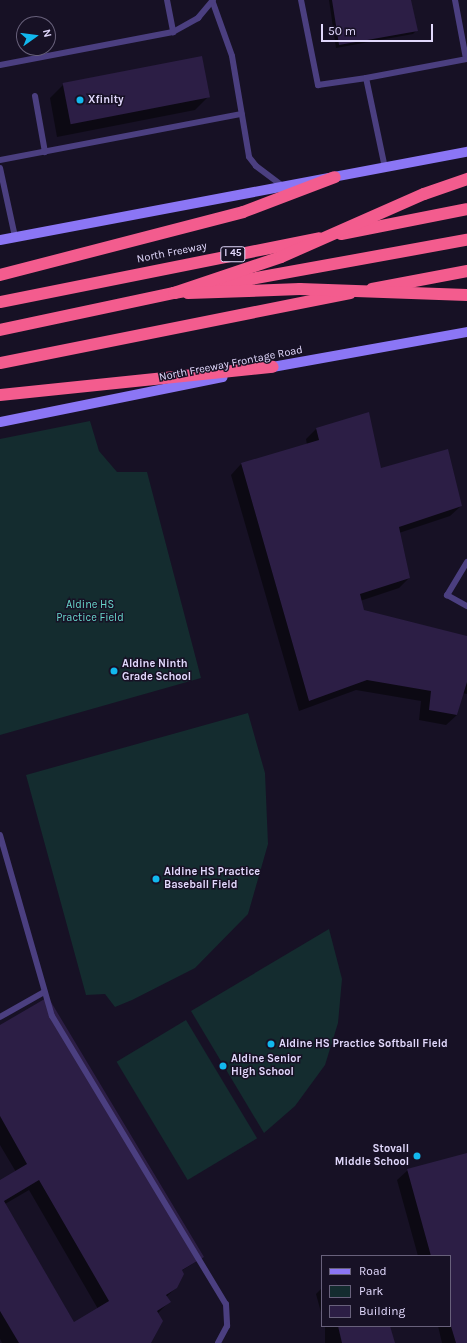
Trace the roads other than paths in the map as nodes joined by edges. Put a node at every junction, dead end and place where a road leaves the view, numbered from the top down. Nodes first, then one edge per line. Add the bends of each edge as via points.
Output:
1 (167, 0) edge
2 (212, 0) edge
3 (301, 0) edge
4 (455, 0) edge
5 (173, 32) junction
6 (467, 59) edge
7 (0, 65) edge
8 (366, 78) junction
9 (35, 96) dead end
10 (242, 114) junction
11 (45, 152) junction
12 (467, 152) edge
13 (0, 160) edge
14 (0, 168) edge
15 (385, 168) junction
16 (335, 177) junction
17 (467, 179) edge
18 (283, 186) junction
19 (467, 209) edge
20 (15, 237) junction
21 (0, 240) edge
22 (467, 240) edge
23 (467, 271) edge
24 (0, 275) edge
25 (174, 293) junction
26 (467, 295) edge
27 (0, 302) edge
28 (2, 329) edge
29 (467, 332) edge
30 (0, 363) edge
31 (273, 367) junction
32 (0, 395) edge
33 (0, 422) edge
34 (467, 562) edge
35 (467, 606) edge
36 (0, 835) edge
37 (44, 992) junction
38 (0, 1017) edge
39 (218, 1343) edge

1 - 5 lane
2 - 5 lane via 198,18
2 - 10 lane via 232,56
3 - 8 lane via 318,85
4 - 6 lane
5 - 7 lane
6 - 8 lane
8 - 15 lane
9 - 11 lane
10 - 11 lane
10 - 18 lane via 251,162
11 - 13 lane
12 - 15 main road
14 - 20 lane
15 - 16 main road
16 - 18 main road
16 - 24 highway via 243,212
17 - 25 highway, bridge via 424,194 281,257
18 - 20 main road
19 - 27 highway, North Freeway / I 45
20 - 21 main road
22 - 25 highway, bridge
23 - 30 highway
25 - 26 highway, bridge via 300,289
25 - 28 highway
29 - 31 main road, North Freeway Frontage Road
31 - 32 highway
31 - 33 main road, North Freeway Frontage Road
34 - 35 lane via 447,596
36 - 37 lane
37 - 38 lane
37 - 39 lane via 52,1016 226,1304 227,1326

